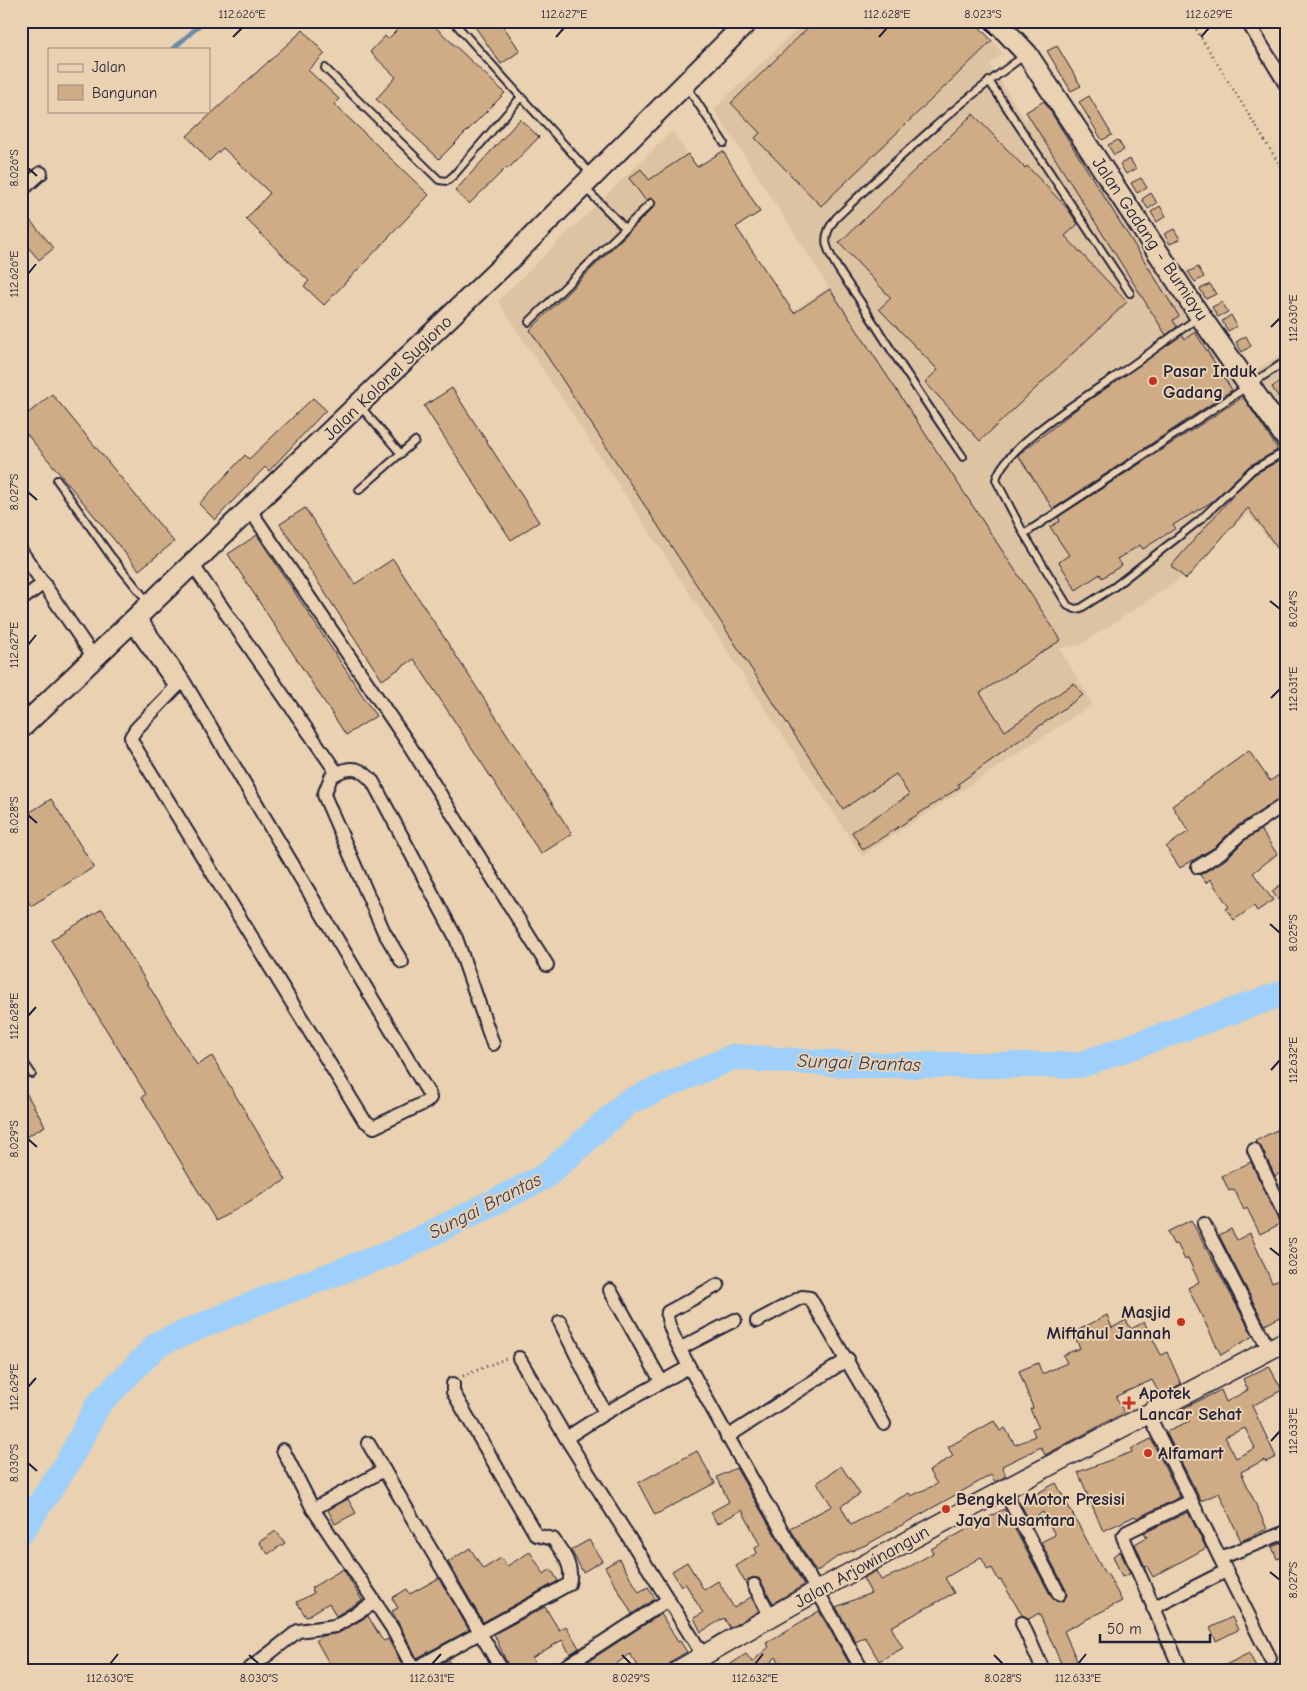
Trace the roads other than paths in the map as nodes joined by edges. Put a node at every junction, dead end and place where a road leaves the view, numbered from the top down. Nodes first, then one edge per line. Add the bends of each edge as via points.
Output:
1 (453, 21) edge
2 (748, 21) edge
3 (996, 21) edge
4 (1247, 21) edge
5 (1017, 38) edge
6 (325, 68) dead end
7 (989, 81) junction
8 (685, 84) junction
9 (1286, 85) edge
10 (521, 96) junction
11 (724, 143) dead end
12 (41, 172) dead end
13 (588, 181) junction
14 (21, 191) edge
15 (651, 203) dead end
16 (625, 228) junction
17 (1130, 293) dead end
18 (1200, 316) junction
19 (529, 322) dead end
20 (1286, 361) edge
21 (1250, 385) junction
22 (360, 406) junction
23 (1283, 428) edge
24 (415, 441) dead end
25 (1286, 451) edge
26 (401, 454) junction
27 (963, 457) dead end
28 (57, 480) dead end
29 (359, 490) dead end
30 (250, 510) junction
31 (1024, 534) junction
32 (21, 551) edge
33 (192, 564) junction
34 (44, 583) junction
35 (21, 600) edge
36 (140, 615) junction
37 (95, 659) junction
38 (180, 683) junction
39 (21, 728) edge
40 (337, 772) junction
41 (1286, 803) edge
42 (1198, 867) dead end
43 (402, 962) dead end
44 (547, 965) dead end
45 (493, 1044) dead end
46 (21, 1058) edge
47 (32, 1074) dead end
48 (1254, 1150) dead end
49 (1286, 1218) edge
50 (1204, 1224) dead end
51 (718, 1285) dead end
52 (610, 1290) dead end
53 (735, 1320) dead end
54 (757, 1320) dead end
55 (560, 1322) dead end
56 (1278, 1346) edge
57 (680, 1348) junction
58 (519, 1358) road end
59 (848, 1359) junction
60 (688, 1367) junction
61 (660, 1381) junction
62 (453, 1384) road end
63 (605, 1413) junction
64 (1148, 1414) junction
65 (884, 1424) dead end
66 (727, 1437) junction
67 (566, 1438) junction
68 (368, 1443) dead end
69 (283, 1450) dead end
70 (384, 1470) junction
71 (1004, 1490) junction
72 (1191, 1501) junction
73 (313, 1510) junction
74 (1286, 1532) edge
75 (1220, 1558) junction
76 (1226, 1571) junction
77 (754, 1585) dead end
78 (819, 1591) junction
79 (1058, 1594) dead end
80 (668, 1600) junction
81 (374, 1604) junction
82 (1153, 1608) junction
83 (771, 1616) junction
84 (1022, 1623) dead end
85 (479, 1633) junction
86 (703, 1656) junction
87 (1270, 1658) dead end
88 (248, 1670) edge
89 (414, 1670) edge
90 (502, 1670) edge
91 (560, 1670) edge
92 (678, 1670) edge
93 (862, 1670) edge
94 (1043, 1670) edge
95 (1181, 1670) edge

1 - 10 lane
2 - 8 main road, Jalan Kolonel Sugiono
3 - 5 main road, Jalan Gadang - Bumiayu
4 - 9 street
5 - 7 lane
5 - 18 main road, Jalan Gadang - Bumiayu
6 - 10 lane via 439,180 447,181 454,175
7 - 17 lane
7 - 27 lane via 887,169 836,218 826,237 835,262
8 - 11 lane
8 - 13 main road, Jalan Kolonel Sugiono
10 - 13 lane
12 - 14 street
13 - 16 lane
13 - 22 main road, Jalan Kolonel Sugiono
15 - 16 lane
16 - 19 lane
18 - 21 main road, Jalan Gadang - Bumiayu
18 - 31 lane via 1054,419 998,470 996,480
20 - 21 lane
21 - 23 main road, Jalan Gadang - Bumiayu
21 - 31 lane
22 - 26 lane
22 - 30 main road, Jalan Kolonel Sugiono
24 - 26 lane
25 - 31 lane via 1252,470 1200,520 1114,587 1081,608 1068,606
26 - 29 lane
28 - 36 lane via 110,555
30 - 33 main road, Jalan Kolonel Sugiono
30 - 44 street via 408,743
32 - 34 street
33 - 36 main road, Jalan Kolonel Sugiono
33 - 40 street
34 - 35 street
34 - 37 street
36 - 37 main road, Jalan Kolonel Sugiono
36 - 38 street
37 - 39 main road, Jalan Kolonel Sugiono
38 - 38 street via 428,1094 430,1098 426,1102 374,1127 364,1120 132,742 136,729
40 - 43 street via 324,795 384,932
40 - 45 street via 356,768 373,782 456,938
41 - 42 street
46 - 47 lane
48 - 49 street
50 - 56 street
51 - 57 street via 668,1312 667,1321
52 - 61 street
53 - 57 street
54 - 59 street via 808,1297
55 - 63 street
56 - 64 main road, Jalan Arjowinangun
57 - 60 street
58 - 67 street
59 - 65 street
59 - 66 street
60 - 61 street
60 - 66 street
61 - 63 street
62 - 85 street via 453,1392 536,1535 552,1539 570,1568 571,1576 569,1584
63 - 67 street
64 - 71 main road, Jalan Arjowinangun
64 - 72 street
66 - 78 street
67 - 80 street
68 - 70 street
69 - 73 street
70 - 73 street
70 - 85 street
71 - 78 main road, Jalan Arjowinangun
71 - 79 street
72 - 75 street
72 - 82 street via 1123,1535
73 - 81 street
74 - 75 street
75 - 76 street
76 - 82 street
76 - 87 street
77 - 83 street
78 - 83 main road, Jalan Arjowinangun
78 - 93 street
80 - 86 street
80 - 91 street
81 - 88 street via 335,1626 298,1631
81 - 89 street via 392,1628
82 - 95 street
83 - 86 main road, Jalan Arjowinangun
84 - 94 street
85 - 89 street
85 - 90 street
86 - 92 main road, Jalan Arjowinangun

